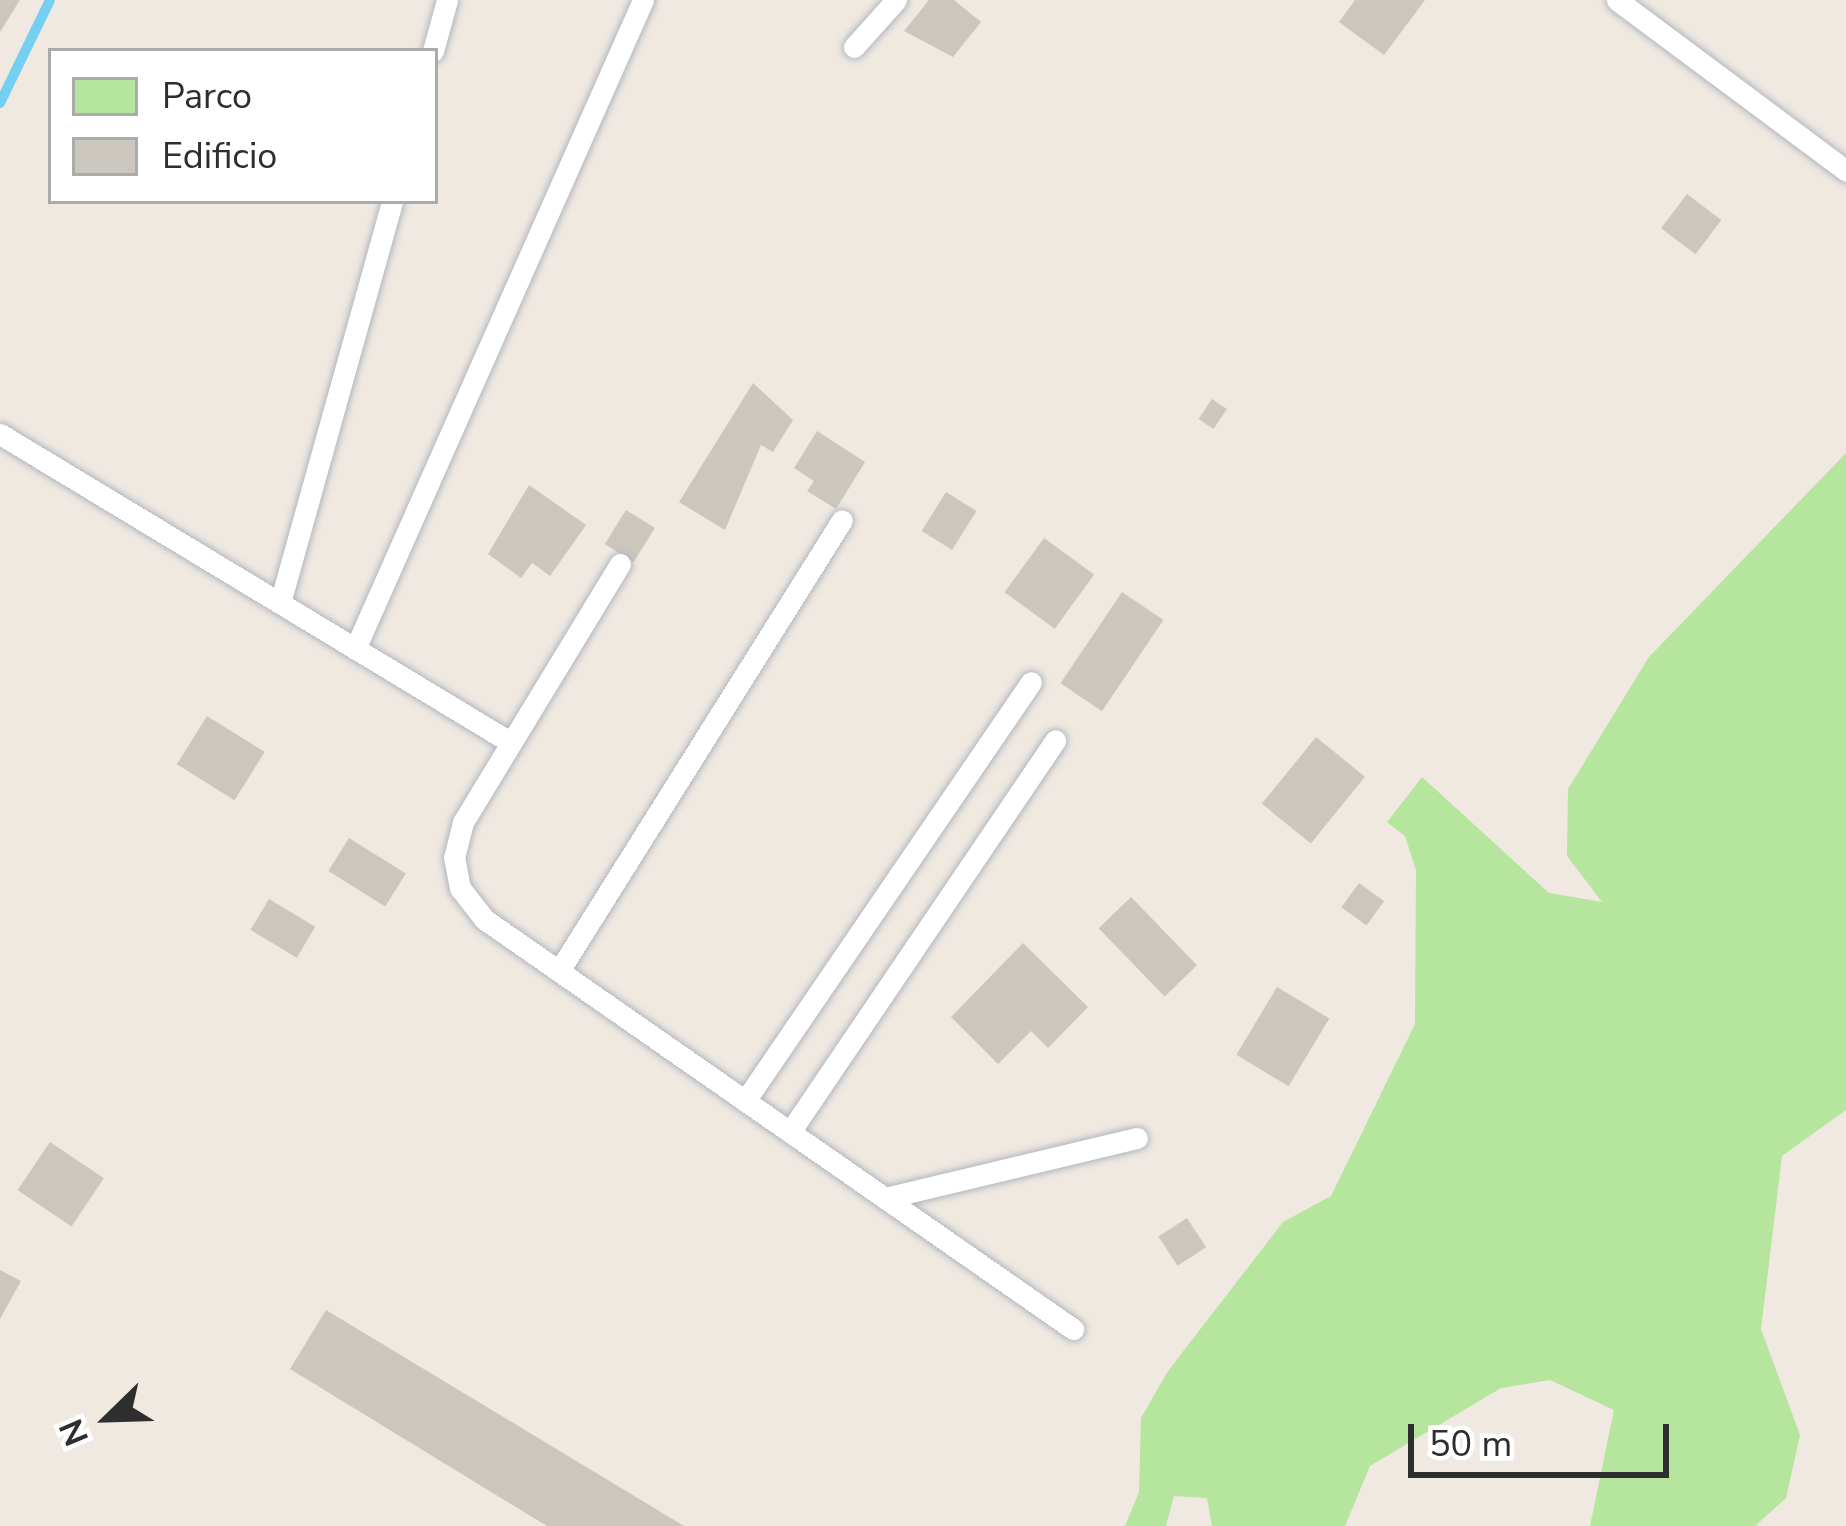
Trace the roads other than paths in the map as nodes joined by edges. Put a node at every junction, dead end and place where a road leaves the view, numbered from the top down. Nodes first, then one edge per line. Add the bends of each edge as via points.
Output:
1 (447, 0) edge
2 (643, 0) edge
3 (896, 0) edge
4 (1616, 0) edge
5 (854, 47) dead end
6 (434, 48) edge
7 (1846, 171) edge
8 (391, 204) edge
9 (0, 434) edge
10 (842, 520) dead end
11 (620, 564) dead end
12 (280, 603) junction
13 (355, 649) junction
14 (1031, 682) dead end
15 (1055, 740) dead end
16 (510, 742) junction
17 (560, 971) junction
18 (745, 1101) junction
19 (790, 1132) junction
20 (1137, 1138) dead end
21 (885, 1198) junction
22 (1072, 1329) dead end

1 - 6 lane
2 - 13 lane
3 - 5 lane
4 - 7 lane
8 - 12 lane
9 - 12 lane
10 - 17 lane
11 - 16 lane
12 - 13 lane
13 - 16 lane
14 - 18 lane
15 - 19 lane
16 - 17 lane via 463,822 454,873 484,919
17 - 18 lane
18 - 19 lane
19 - 21 lane
20 - 21 lane
21 - 22 lane

